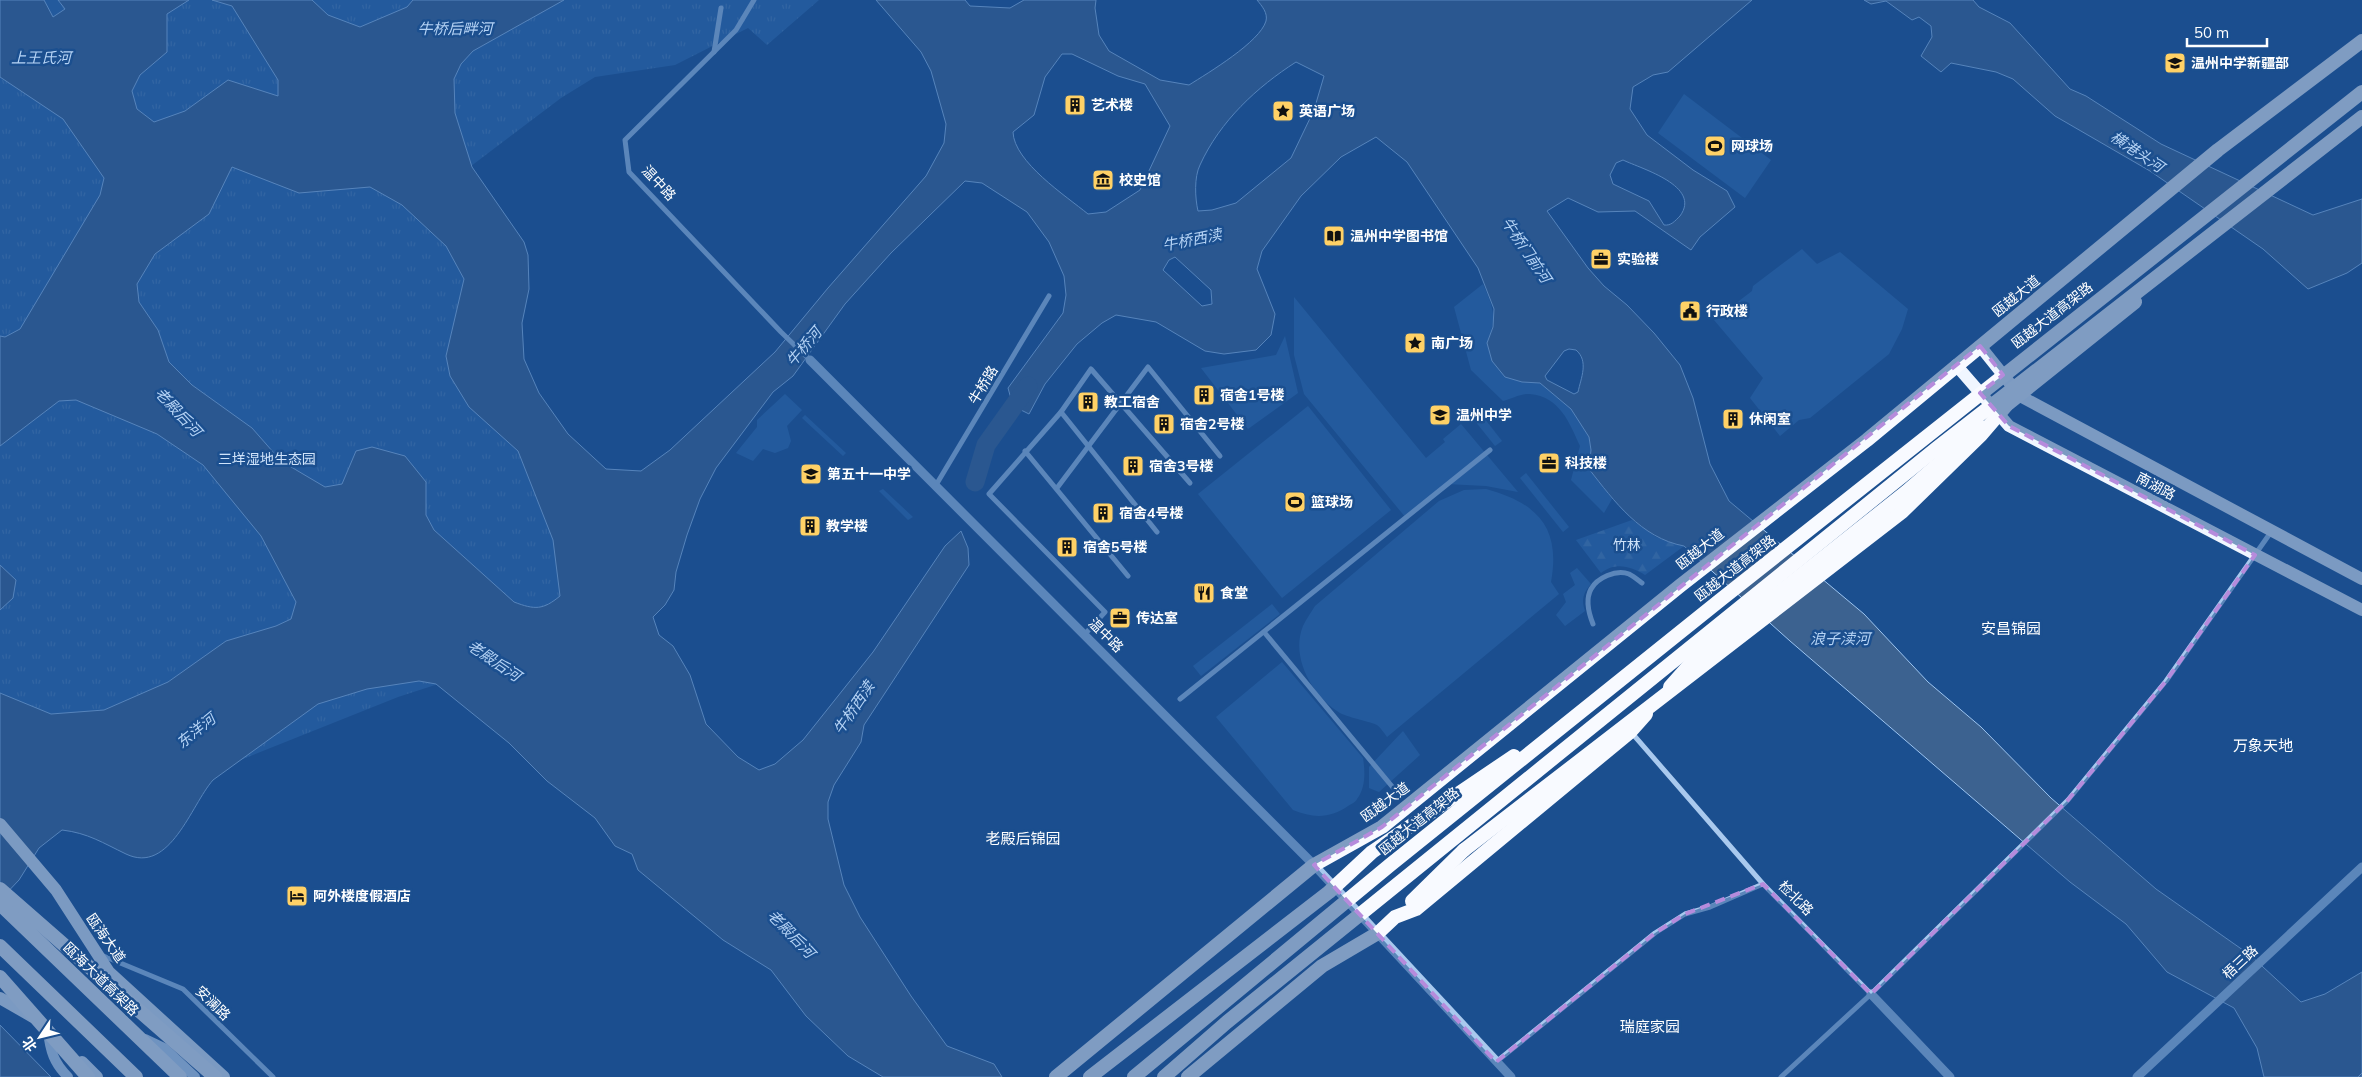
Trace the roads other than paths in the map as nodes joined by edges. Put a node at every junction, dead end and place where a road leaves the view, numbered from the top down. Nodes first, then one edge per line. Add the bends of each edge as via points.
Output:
1 (754, 0) edge
2 (721, 8) dead end
3 (2362, 41) edge
4 (714, 52) junction
5 (2362, 92) edge
6 (2362, 119) edge
7 (1049, 296) dead end
8 (1980, 346) junction
9 (810, 360) joint
10 (1956, 365) junction
11 (2037, 370) junction
12 (2020, 396) junction
13 (1120, 403) junction
14 (1061, 412) junction
15 (1997, 412) junction
16 (1088, 446) junction
17 (1490, 450) dead end
18 (1025, 451) junction
19 (1220, 456) dead end
20 (1190, 483) dead end
21 (936, 485) junction
22 (1057, 488) junction
23 (1158, 532) dead end
24 (2270, 532) junction
25 (2255, 556) junction
26 (1128, 576) dead end
27 (2362, 579) edge
28 (1642, 583) dead end
29 (2362, 610) edge
30 (1593, 624) dead end
31 (1264, 632) junction
32 (1085, 634) junction
33 (1180, 699) dead end
34 (1572, 720) junction
35 (1630, 732) junction
36 (1395, 790) dead end
37 (0, 824) edge
38 (1314, 865) junction
39 (2362, 867) edge
40 (1763, 884) junction
41 (0, 889) edge
42 (0, 904) edge
43 (1395, 917) junction
44 (1378, 933) junction
45 (0, 946) edge
46 (97, 953) junction
47 (0, 977) edge
48 (1871, 994) junction
49 (0, 998) edge
50 (48, 1025) junction
51 (134, 1033) junction
52 (100, 1042) junction
53 (1496, 1062) junction
54 (68, 1077) edge
55 (88, 1077) edge
56 (97, 1077) edge
57 (128, 1077) edge
58 (136, 1077) edge
59 (180, 1077) edge
60 (195, 1077) edge
61 (215, 1077) edge
62 (224, 1077) edge
63 (273, 1077) edge
64 (1056, 1077) edge
65 (1090, 1077) edge
66 (1134, 1077) edge
67 (1164, 1077) edge
68 (1188, 1077) edge
69 (1510, 1077) edge
70 (1781, 1077) edge
71 (1950, 1077) edge
72 (2137, 1077) edge

1 - 4 street, 温中路 via 736,30
2 - 4 street
3 - 8 highway, 瓯越大道 via 2170,188
4 - 9 street, 温中路 via 625,140 629,172
5 - 34 highway, 瓯越大道高架路, bridge
6 - 11 highway, bridge
6 - 12 highway
7 - 21 street, 牛桥路
8 - 10 highway, 瓯越大道
8 - 12 main road, 南湖路
9 - 21 street, 温中路
10 - 15 main road, 南湖路
10 - 38 highway, 瓯越大道 via 1867,440 1382,827
11 - 43 highway, bridge via 1981,435 1902,512 1464,850
11 - 67 highway, bridge via 1929,454
12 - 15 highway
12 - 24 main road, 南湖路
13 - 14 street via 1091,369
13 - 16 street
13 - 19 street via 1148,366
13 - 20 street
14 - 16 street
14 - 18 street
15 - 25 main road, 南湖路 via 2009,426
15 - 35 highway via 1906,492 1694,660
16 - 22 street
16 - 23 street
17 - 31 street
18 - 22 street
18 - 32 street via 989,494 1105,612
21 - 32 street, 温中路
22 - 26 street
24 - 25 street
24 - 27 main road, 南湖路
25 - 29 main road, 南湖路
25 - 48 street via 2166,681 2068,800
28 - 30 street via 1627,573 1611,573 1599,581 1590,590 1588,608
31 - 33 street
31 - 36 street
32 - 38 street, 温中路
34 - 65 highway, bridge via 1372,852 1329,892
34 - 66 highway, 瓯越大道高架路, bridge via 1390,865
35 - 40 street, 检北路
35 - 43 highway via 1416,908
37 - 46 main road, 瓯海大道 via 56,890
38 - 44 street, 温中路
38 - 64 highway, 瓯越大道
39 - 72 street, 梧三路
40 - 48 street, 检北路
40 - 53 street via 1685,914 1655,933
41 - 61 highway
42 - 51 highway, 瓯海大道高架路
43 - 44 highway
44 - 53 street, 温中路
44 - 68 highway via 1322,966
45 - 52 highway
46 - 62 main road, 瓯海大道 via 109,972
46 - 63 street, 安澜路 via 183,989
47 - 55 highway, bridge
48 - 70 street
48 - 71 street, 检北路
49 - 50 main road, bridge
50 - 54 main road via 50,1052 58,1068
50 - 56 main road
51 - 59 highway, 瓯海大道高架路
51 - 60 main road via 164,1048
52 - 57 main road
52 - 58 highway
53 - 69 street, 温中路

